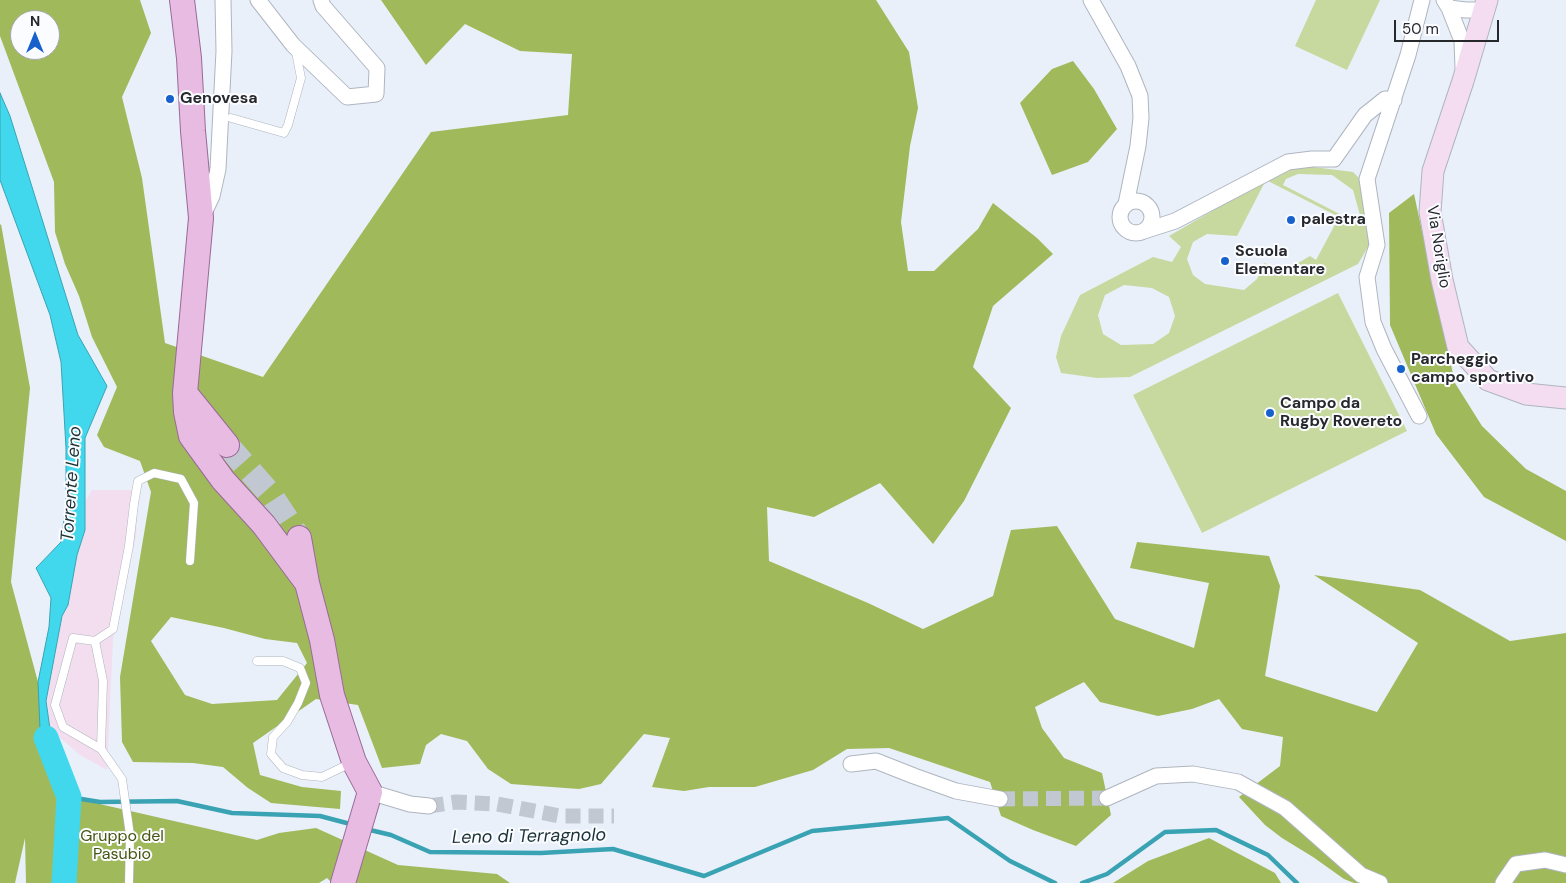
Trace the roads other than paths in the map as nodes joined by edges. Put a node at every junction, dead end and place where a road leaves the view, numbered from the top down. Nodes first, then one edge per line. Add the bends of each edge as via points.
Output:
1 (182, 0) edge
2 (223, 0) edge
3 (258, 0) edge
4 (321, 0) edge
5 (1091, 0) edge
6 (1422, 0) edge
7 (1481, 3) edge
8 (1447, 4) edge
9 (294, 45) junction
10 (1463, 82) junction
11 (1394, 100) junction
12 (231, 118) dead end
13 (1126, 204) junction
14 (201, 218) junction
15 (1144, 232) junction
16 (185, 393) junction
17 (1566, 398) edge
18 (1419, 416) dead end
19 (227, 444) tunnel mouth
20 (299, 538) tunnel mouth
21 (190, 561) dead end
22 (307, 583) junction
23 (95, 641) junction
24 (257, 661) dead end
25 (101, 749) junction
26 (354, 762) junction
27 (851, 764) dead end
28 (368, 798) junction
29 (1107, 798) tunnel mouth
30 (1000, 799) tunnel mouth
31 (429, 806) tunnel mouth
32 (1566, 865) edge
33 (343, 882) edge
34 (129, 883) edge
35 (1380, 883) edge
36 (1504, 883) edge

1 - 14 main road
2 - 14 street via 224,51 218,169 212,196
3 - 9 street
4 - 9 street via 377,68 376,94 347,97
5 - 13 street via 1128,66 1140,96 1138,146
6 - 11 street
7 - 8 street via 1466,10
7 - 10 main road, Via Noriglio
8 - 10 street via 1462,41
9 - 12 lane via 301,78 284,133
10 - 17 main road, Via Noriglio via 1433,171 1430,212 1458,346 1488,380 1526,394
11 - 15 street via 1385,99 1365,114 1334,159 1288,162 1175,221
11 - 18 street via 1367,179 1377,245 1367,277 1373,322
13 - 15 street via 1120,213 1123,228 1132,233
13 - 15 street via 1136,201 1150,208 1152,218
14 - 16 main road
16 - 19 main road
16 - 22 main road via 191,436
20 - 22 main road
21 - 23 lane via 194,503 181,479 154,473 138,481 130,546 113,629
22 - 26 main road via 332,695
23 - 25 lane via 103,681
23 - 25 lane via 72,638 55,705 63,727
24 - 26 lane via 283,661 300,668 306,683 287,722 273,738 271,754 283,768 302,775 322,777
25 - 34 lane via 122,779 130,835
26 - 28 main road
27 - 30 street via 876,761 956,791
28 - 31 street
28 - 33 main road
29 - 35 street via 1156,776 1193,774 1238,782 1285,808 1361,875
32 - 36 street via 1545,860 1516,864

